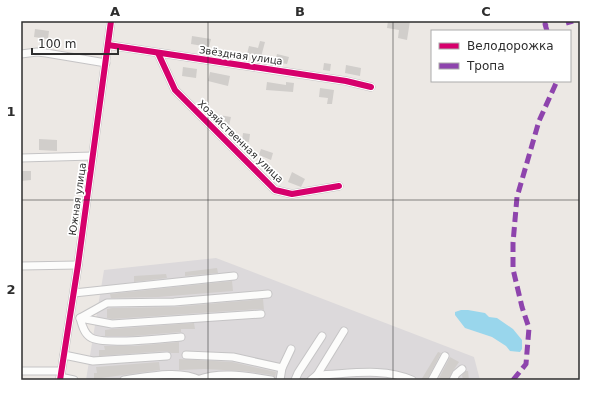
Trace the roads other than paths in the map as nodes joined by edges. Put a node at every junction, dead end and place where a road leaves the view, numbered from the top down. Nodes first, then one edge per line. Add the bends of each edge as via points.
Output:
1 (111, 21) edge
2 (108, 45) junction
3 (158, 53) junction
4 (21, 54) edge
5 (106, 63) junction
6 (371, 87) dead end
7 (93, 156) junction
8 (21, 158) edge
9 (339, 186) dead end
10 (78, 265) junction
11 (21, 266) edge
12 (234, 276) dead end
13 (74, 293) junction
14 (268, 294) dead end
15 (261, 314) dead end
16 (70, 318) junction
17 (80, 318) junction
18 (344, 331) dead end
19 (322, 336) dead end
20 (181, 337) dead end
21 (291, 349) dead end
22 (64, 355) junction
23 (186, 355) dead end
24 (167, 356) dead end
25 (445, 356) dead end
26 (282, 368) junction
27 (462, 369) dead end
28 (21, 372) edge
29 (317, 375) junction
30 (60, 376) edge
31 (74, 380) edge
32 (124, 380) edge
33 (198, 380) edge
34 (271, 380) edge
35 (280, 380) edge
36 (295, 380) edge
37 (310, 380) edge
38 (412, 380) edge
39 (432, 380) edge
40 (453, 380) edge

1 - 2 street, Южная улица
2 - 3 street, Звёздная улица
2 - 5 street, Южная улица
3 - 6 street, Звёздная улица
3 - 9 street, Хозяйственная улица via 176,90 274,190 292,194
4 - 5 street via 37,52
5 - 7 street, Южная улица
7 - 8 street
7 - 10 street, Южная улица
10 - 11 street
10 - 13 street, Южная улица
12 - 13 street
13 - 16 street, Южная улица
14 - 17 street via 174,302 107,303
15 - 17 street via 112,324
16 - 17 street
16 - 22 street, Южная улица
17 - 20 street via 88,337 95,340 115,342
18 - 29 street
19 - 36 street
21 - 26 street
22 - 24 street via 93,361
22 - 30 street, Южная улица
23 - 26 street via 233,357
25 - 39 street
26 - 35 street
27 - 40 street
28 - 30 street
29 - 37 street
29 - 38 street via 383,372
30 - 31 street
32 - 33 street via 179,375
33 - 34 street via 230,374

